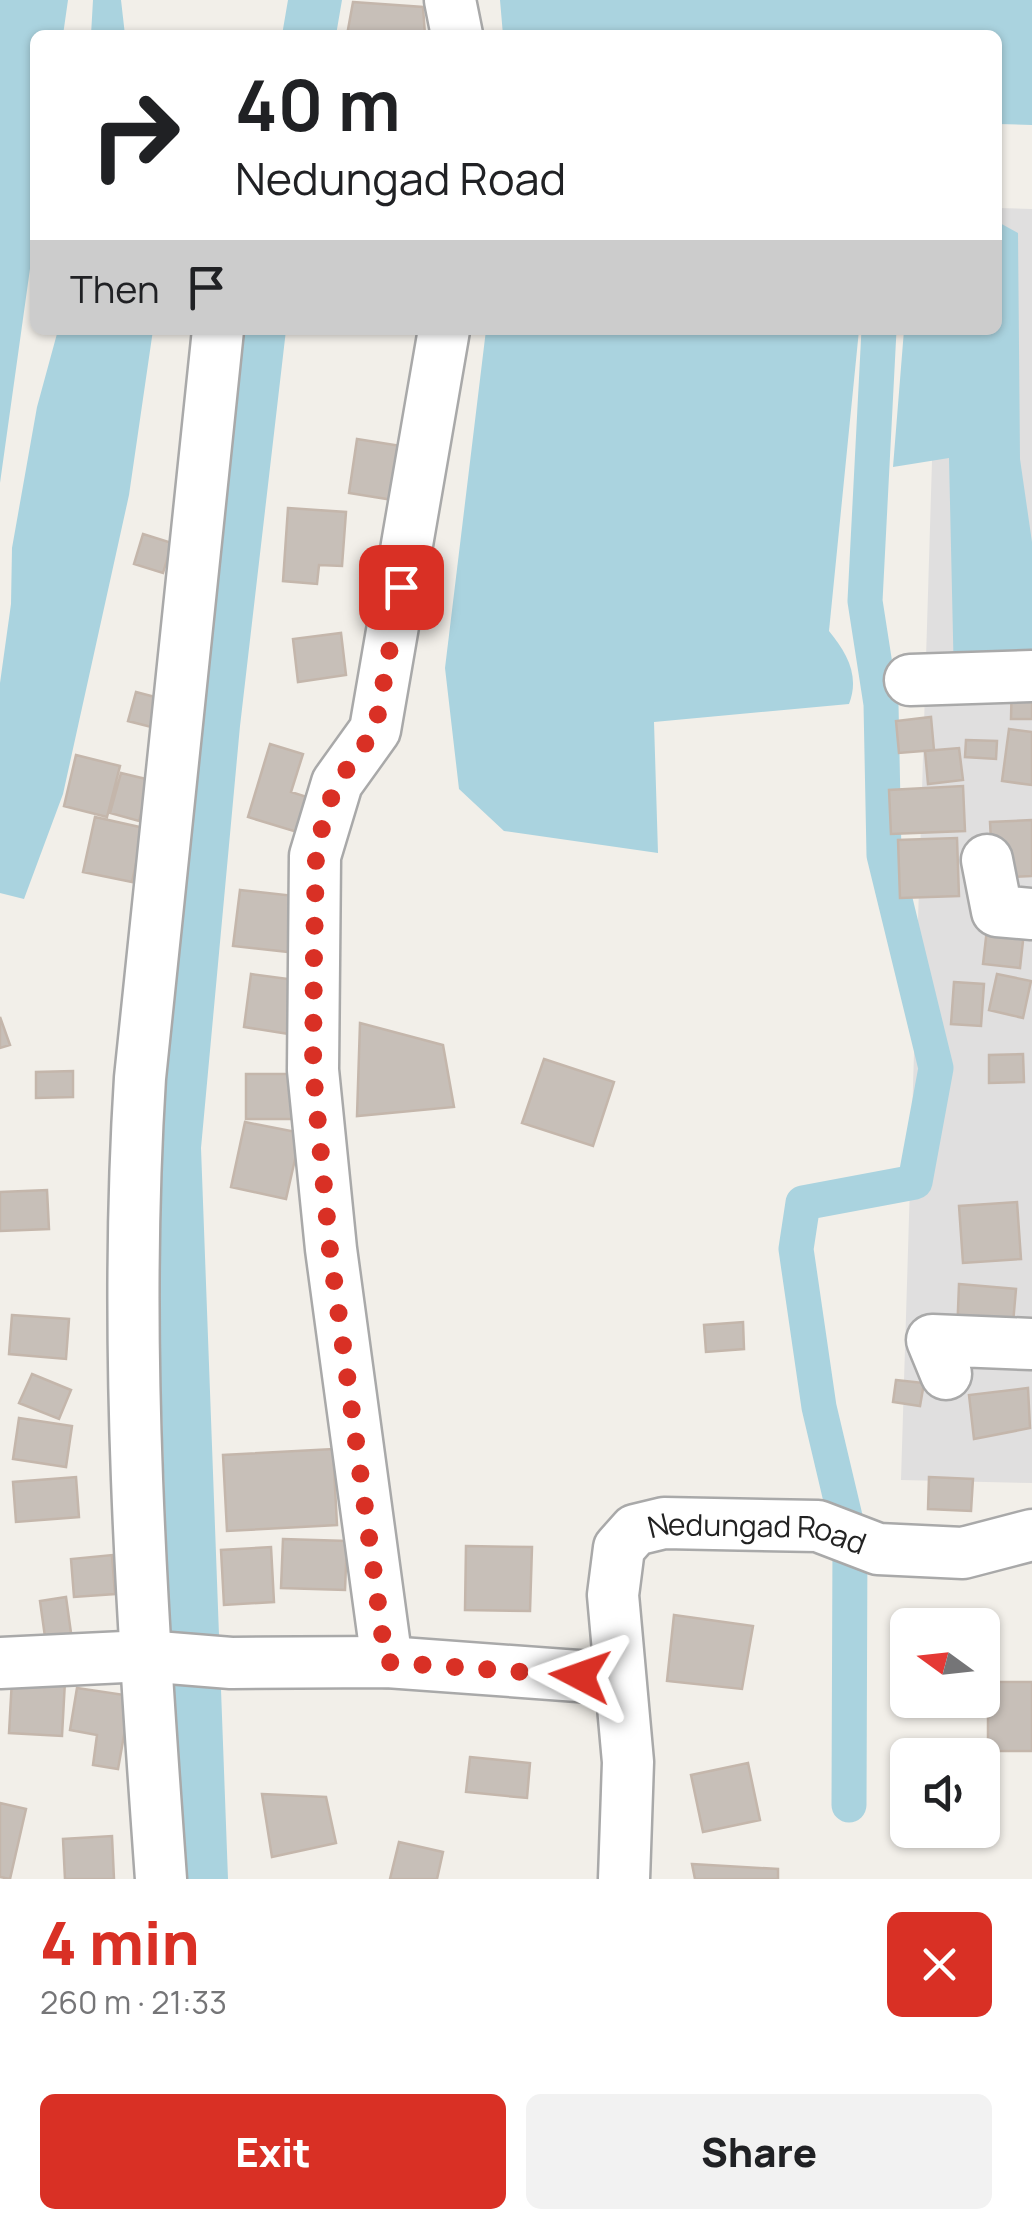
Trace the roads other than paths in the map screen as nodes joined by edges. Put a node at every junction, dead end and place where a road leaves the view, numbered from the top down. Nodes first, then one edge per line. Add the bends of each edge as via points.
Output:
1 (450, 0) edge
2 (457, 30) edge
3 (217, 335) edge
4 (443, 335) edge
5 (1032, 676) edge
6 (910, 680) dead end
7 (987, 860) dead end
8 (1032, 914) edge
9 (1032, 1344) edge
10 (946, 1374) dead end
11 (1032, 1535) edge
12 (146, 1656) junction
13 (386, 1662) junction
14 (0, 1664) edge
15 (619, 1680) junction
16 (162, 1879) edge
17 (624, 1879) edge

1 - 2 street
3 - 12 street via 132,1201
4 - 13 street via 375,730 337,783 316,856 315,1088 330,1250
5 - 6 street
7 - 8 street via 997,911
9 - 10 street via 932,1340
11 - 15 street, Nedungad Road via 963,1554 878,1549 818,1526 664,1523 635,1530 619,1548
12 - 13 street
12 - 14 street
12 - 16 street
13 - 15 street
15 - 17 street, Nedungad Road via 628,1762

